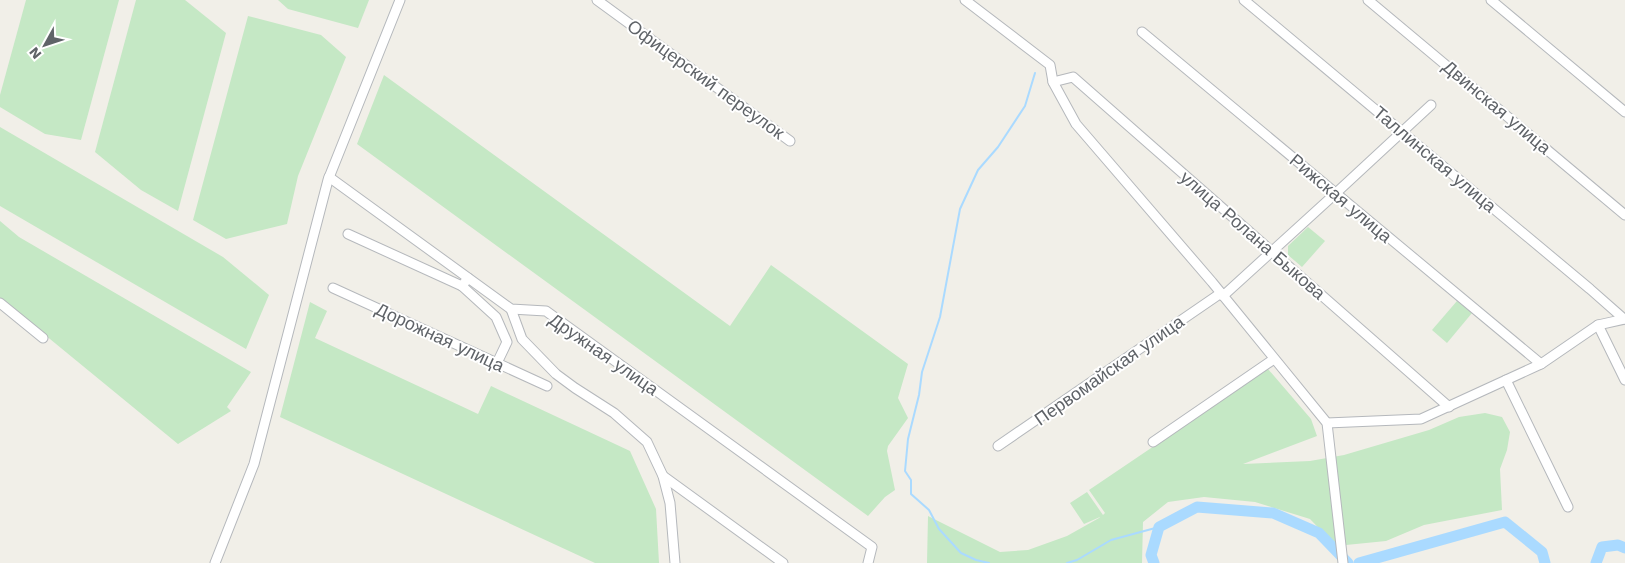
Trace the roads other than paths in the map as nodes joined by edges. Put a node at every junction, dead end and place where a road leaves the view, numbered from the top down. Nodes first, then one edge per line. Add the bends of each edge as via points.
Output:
1 (400, 0) edge
2 (597, 0) edge
3 (965, 0) edge
4 (1244, 0) edge
5 (1368, 0) edge
6 (1491, 0) edge
7 (1142, 32) dead end
8 (1053, 82) junction
9 (1431, 105) dead end
10 (1625, 112) edge
11 (1402, 132) junction
12 (790, 140) dead end
13 (329, 177) junction
14 (1336, 194) junction
15 (1625, 215) edge
16 (348, 234) dead end
17 (1272, 252) junction
18 (468, 278) junction
19 (462, 286) junction
20 (333, 288) dead end
21 (1222, 294) junction
22 (0, 303) edge
23 (511, 309) junction
24 (1624, 319) edge
25 (1598, 326) junction
26 (42, 338) dead end
27 (1274, 359) junction
28 (498, 364) junction
29 (1541, 364) junction
30 (1506, 380) junction
31 (1625, 380) edge
32 (547, 386) dead end
33 (1448, 407) junction
34 (1327, 422) junction
35 (1152, 442) dead end
36 (998, 446) dead end
37 (663, 476) junction
38 (1568, 507) dead end
39 (214, 563) edge
40 (675, 563) edge
41 (783, 563) edge
42 (868, 563) edge
43 (1343, 563) edge

1 - 13 street
2 - 12 street, Офицерский переулок
3 - 8 street via 1050,65
4 - 11 street, Таллинская улица
5 - 15 street, Двинская улица
6 - 10 street
7 - 14 street, Рижская улица
8 - 17 street, улица Ролана Быкова via 1073,77
8 - 21 street via 1076,124
9 - 11 street, Первомайская улица
11 - 14 street, Первомайская улица
11 - 24 street, Таллинская улица
13 - 18 street
13 - 39 street via 254,464
14 - 17 street, Первомайская улица
14 - 29 street, Рижская улица
16 - 19 street
17 - 21 street, Первомайская улица
17 - 33 street, улица Ролана Быкова
18 - 19 street
18 - 23 street
19 - 28 street via 496,317 507,342
20 - 28 street, Дорожная улица
21 - 27 street
21 - 36 street, Первомайская улица
22 - 26 street
23 - 37 street via 522,339 556,374 614,413 647,442
23 - 42 street, Дружная улица via 546,311 872,548
24 - 25 street
25 - 29 street
25 - 31 street
27 - 34 street
27 - 35 street
28 - 32 street, Дорожная улица
29 - 30 street
30 - 33 street
30 - 38 street
33 - 34 street via 1421,420
34 - 43 street
37 - 40 street via 670,503
37 - 41 street

